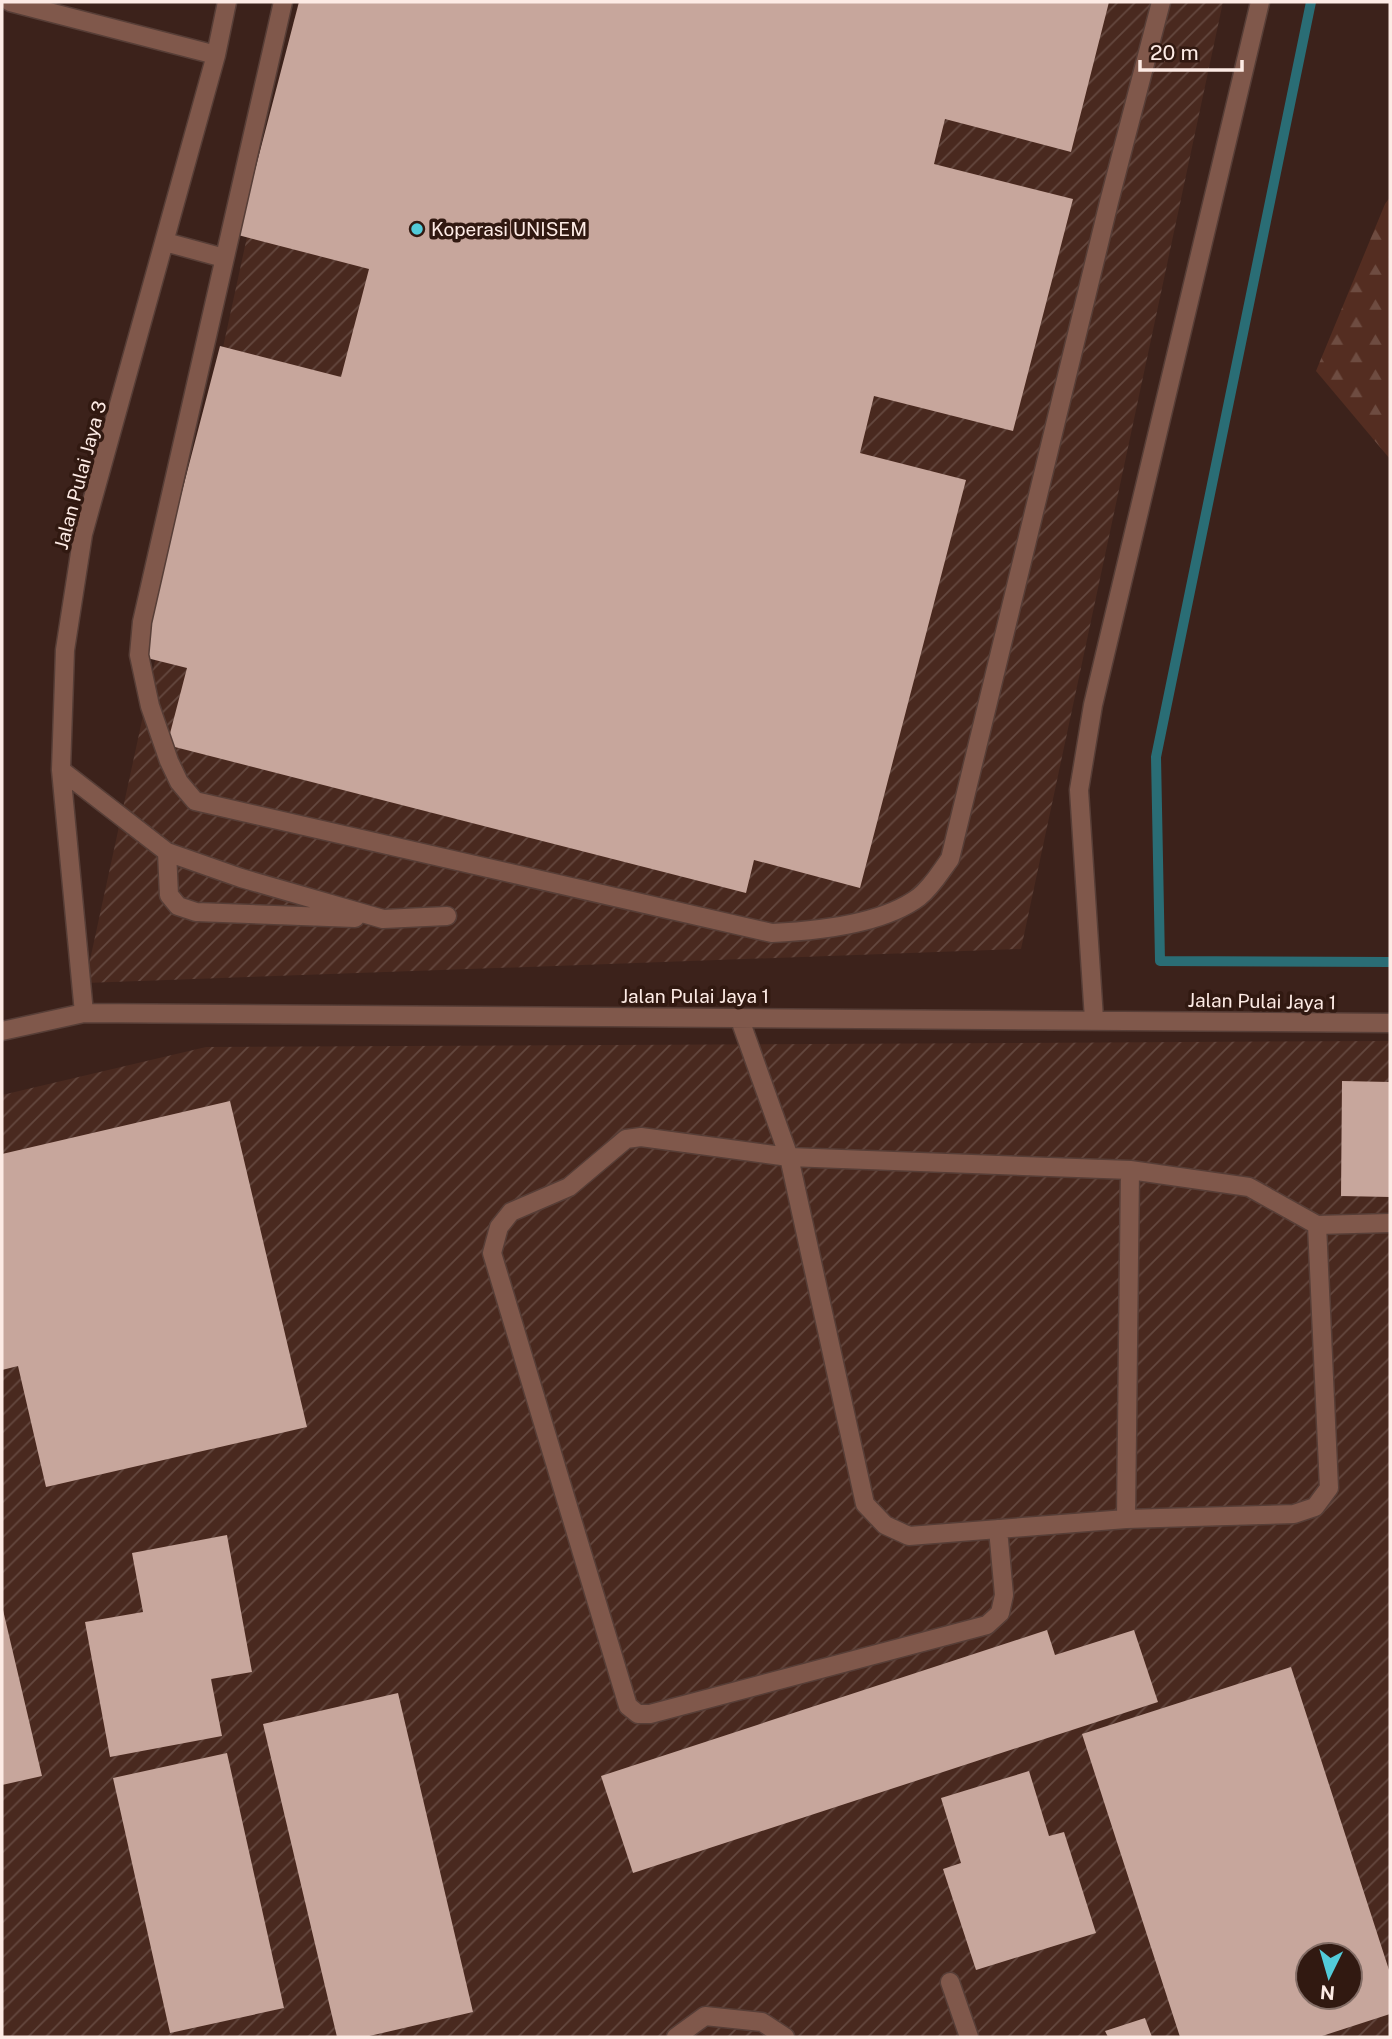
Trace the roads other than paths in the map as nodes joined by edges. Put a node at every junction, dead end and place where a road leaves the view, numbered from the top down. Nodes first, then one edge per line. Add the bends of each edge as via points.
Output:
1 (10, 2) edge
2 (227, 2) edge
3 (283, 2) edge
4 (1161, 2) edge
5 (1261, 2) edge
6 (216, 55) junction
7 (165, 242) junction
8 (224, 258) junction
9 (61, 770) junction
10 (167, 852) junction
11 (447, 916) dead end
12 (383, 919) junction
13 (84, 1013) junction
14 (739, 1017) junction
15 (1094, 1019) junction
16 (1390, 1023) edge
17 (2, 1031) edge
18 (789, 1157) junction
19 (1130, 1170) junction
20 (1390, 1223) edge
21 (1317, 1224) junction
22 (1126, 1519) junction
23 (998, 1529) junction
24 (950, 1982) dead end
25 (676, 2037) edge
26 (785, 2037) edge
27 (969, 2037) edge

1 - 6 street
2 - 6 street, Jalan Pulai Jaya 3
3 - 8 street
4 - 8 street via 950,859 920,896 895,911 859,921 818,931 772,933 195,802 169,761 139,655 142,622
5 - 15 street via 1093,705 1079,790
6 - 7 street, Jalan Pulai Jaya 3
7 - 8 street
7 - 9 street, Jalan Pulai Jaya 3 via 83,534 65,650
9 - 10 street
9 - 13 street, Jalan Pulai Jaya 3
10 - 12 street
10 - 12 street via 169,895 178,906 196,912
11 - 12 street
13 - 14 street, Jalan Pulai Jaya 1
13 - 17 street, Jalan Pulai Jaya 1
14 - 15 street, Jalan Pulai Jaya 1
14 - 18 street
15 - 16 street, Jalan Pulai Jaya 1
18 - 19 street
18 - 23 street via 865,1504 886,1525 909,1536
18 - 23 street via 626,1139 569,1187 512,1212 499,1227 492,1253 628,1706 638,1714 650,1714 987,1625 1000,1614 1004,1595
19 - 21 street via 1250,1187
19 - 22 street
20 - 21 street
21 - 22 street via 1329,1488 1315,1507 1294,1514
22 - 23 street
24 - 27 street
25 - 26 street via 705,2016 762,2022

